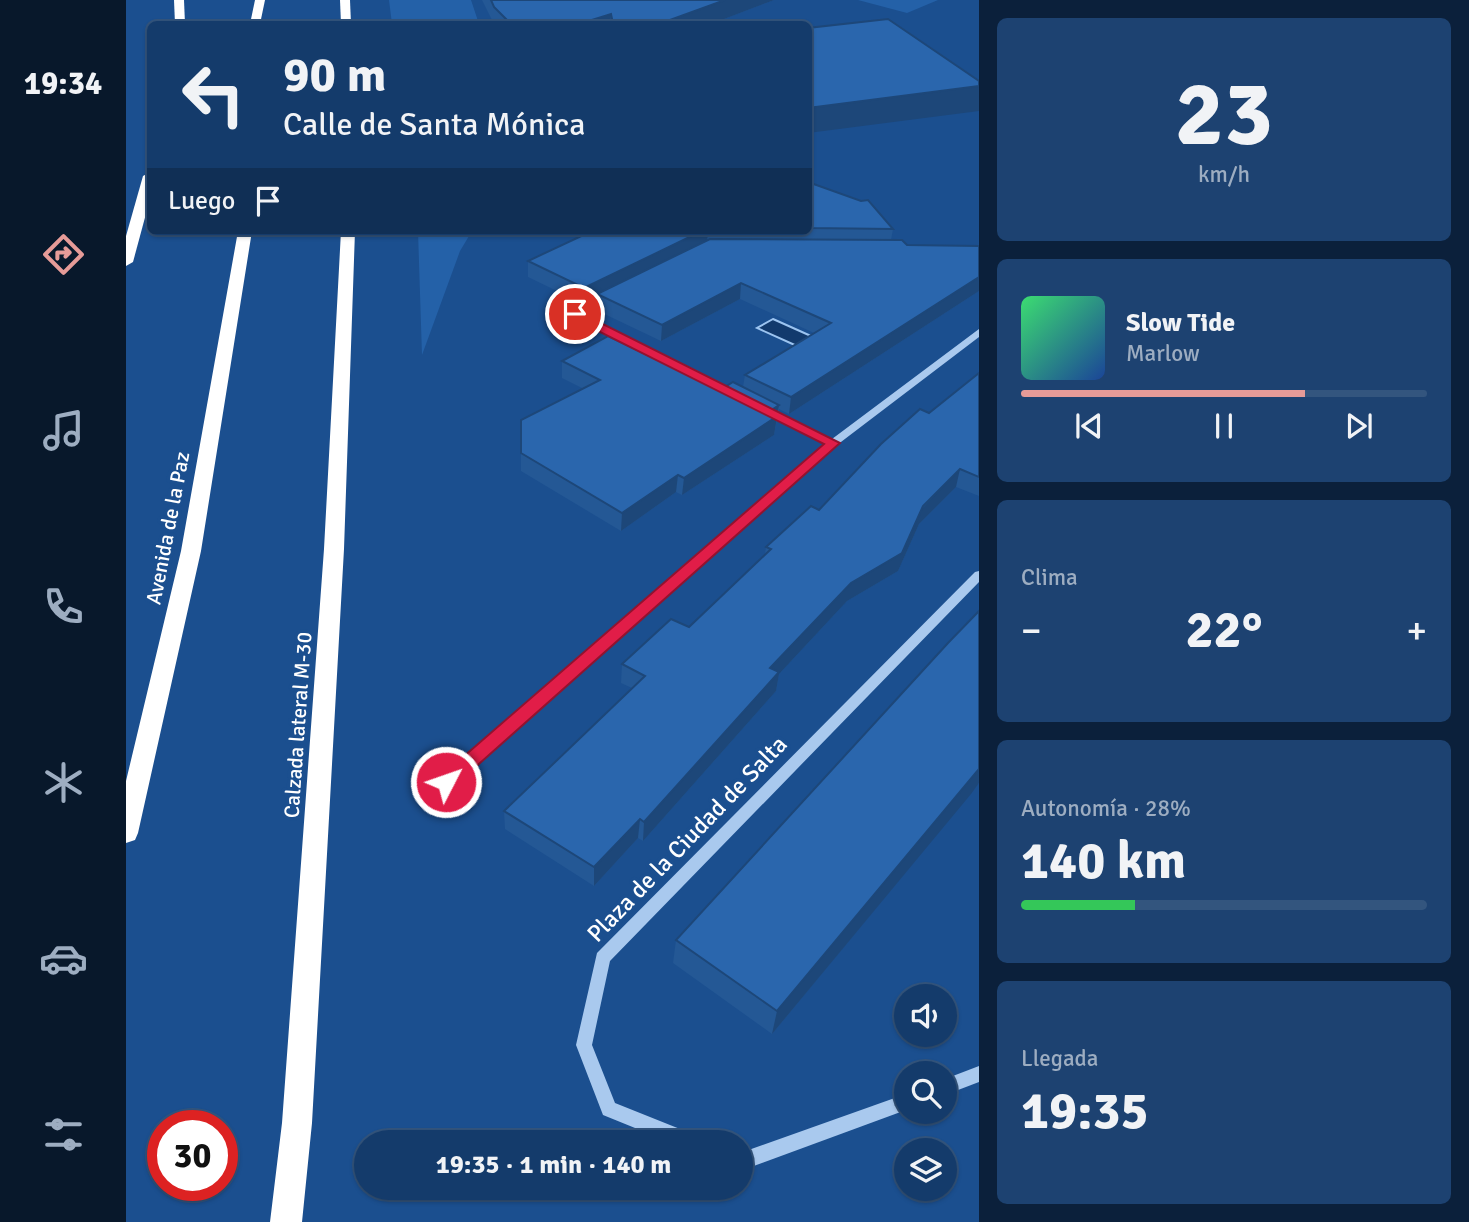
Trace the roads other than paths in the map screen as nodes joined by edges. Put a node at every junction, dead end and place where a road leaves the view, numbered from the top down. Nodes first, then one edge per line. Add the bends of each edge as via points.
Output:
1 (180, 0) edge
2 (260, 0) edge
3 (345, 0) edge
4 (246, 12) dead end
5 (180, 21) edge
6 (248, 21) edge
7 (256, 21) edge
8 (346, 21) edge
9 (147, 187) edge
10 (244, 235) edge
11 (348, 235) edge
12 (126, 262) edge
13 (616, 295) edge
14 (979, 332) edge
15 (833, 443) junction
16 (979, 575) edge
17 (446, 782) dead end
18 (126, 833) edge
19 (979, 1074) edge
20 (957, 1082) edge
21 (894, 1106) edge
22 (662, 1130) edge
23 (753, 1157) edge
24 (286, 1222) edge

1 - 5 highway
2 - 7 highway
3 - 8 highway
4 - 6 highway
9 - 12 highway
10 - 18 highway, Avenida de la Paz via 191,551
11 - 24 highway, Calzada lateral M-30 via 334,549 297,1123
13 - 15 street via 575,314
14 - 15 street
15 - 17 street
16 - 22 street, Plaza de la Ciudad de Salta via 603,958 584,1045 609,1109
19 - 20 street
21 - 23 street

